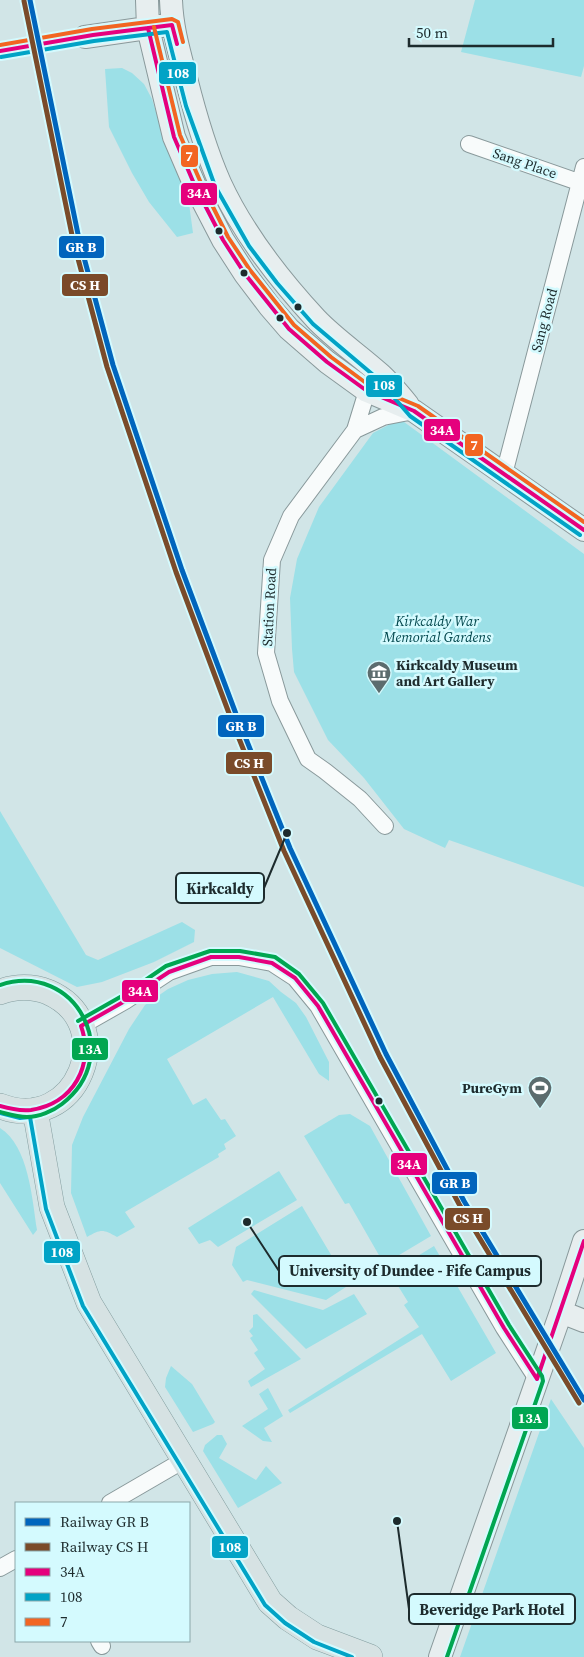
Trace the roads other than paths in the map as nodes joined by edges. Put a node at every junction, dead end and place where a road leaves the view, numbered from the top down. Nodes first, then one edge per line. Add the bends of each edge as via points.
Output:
1 (147, 0) edge
2 (171, 0) edge
3 (172, 25) junction
4 (148, 28) junction
5 (85, 37) dead end
6 (469, 144) dead end
7 (584, 166) edge
8 (582, 184) edge
9 (367, 391) junction
10 (414, 411) junction
11 (356, 430) junction
12 (504, 474) junction
13 (584, 530) edge
14 (385, 826) dead end
15 (1, 990) edge
16 (81, 1026) junction
17 (0, 1106) edge
18 (35, 1110) junction
19 (584, 1241) edge
20 (561, 1312) junction
21 (584, 1321) edge
22 (537, 1379) junction
23 (184, 1460) junction
24 (112, 1502) edge
25 (15, 1559) edge
26 (0, 1568) edge
27 (370, 1657) edge
28 (440, 1657) edge

1 - 4 main road
2 - 3 main road
3 - 4 main road
3 - 10 main road via 206,146 221,184 254,243 317,320 382,375
4 - 5 main road
4 - 9 main road via 174,137 223,240 245,274 289,329
6 - 8 street, Sang Place
7 - 8 street, Sang Road
8 - 12 street, Sang Road
9 - 10 main road
9 - 11 street, Station Road
10 - 11 street, Station Road via 383,417
10 - 12 main road
11 - 14 street, Station Road via 292,516 272,560 266,653 280,701 308,760 360,800
12 - 13 main road
15 - 16 main road via 29,988 55,995 75,1014
16 - 18 main road via 86,1052 78,1079 60,1100
16 - 22 street via 169,972 211,957 239,957 272,963 295,978 318,1006 504,1328
17 - 18 main road via 21,1112
18 - 23 main road via 52,1207 89,1303
19 - 20 main road
20 - 21 main road
20 - 22 main road
22 - 28 main road
23 - 24 street
23 - 27 main road via 270,1602 316,1637
25 - 26 street

